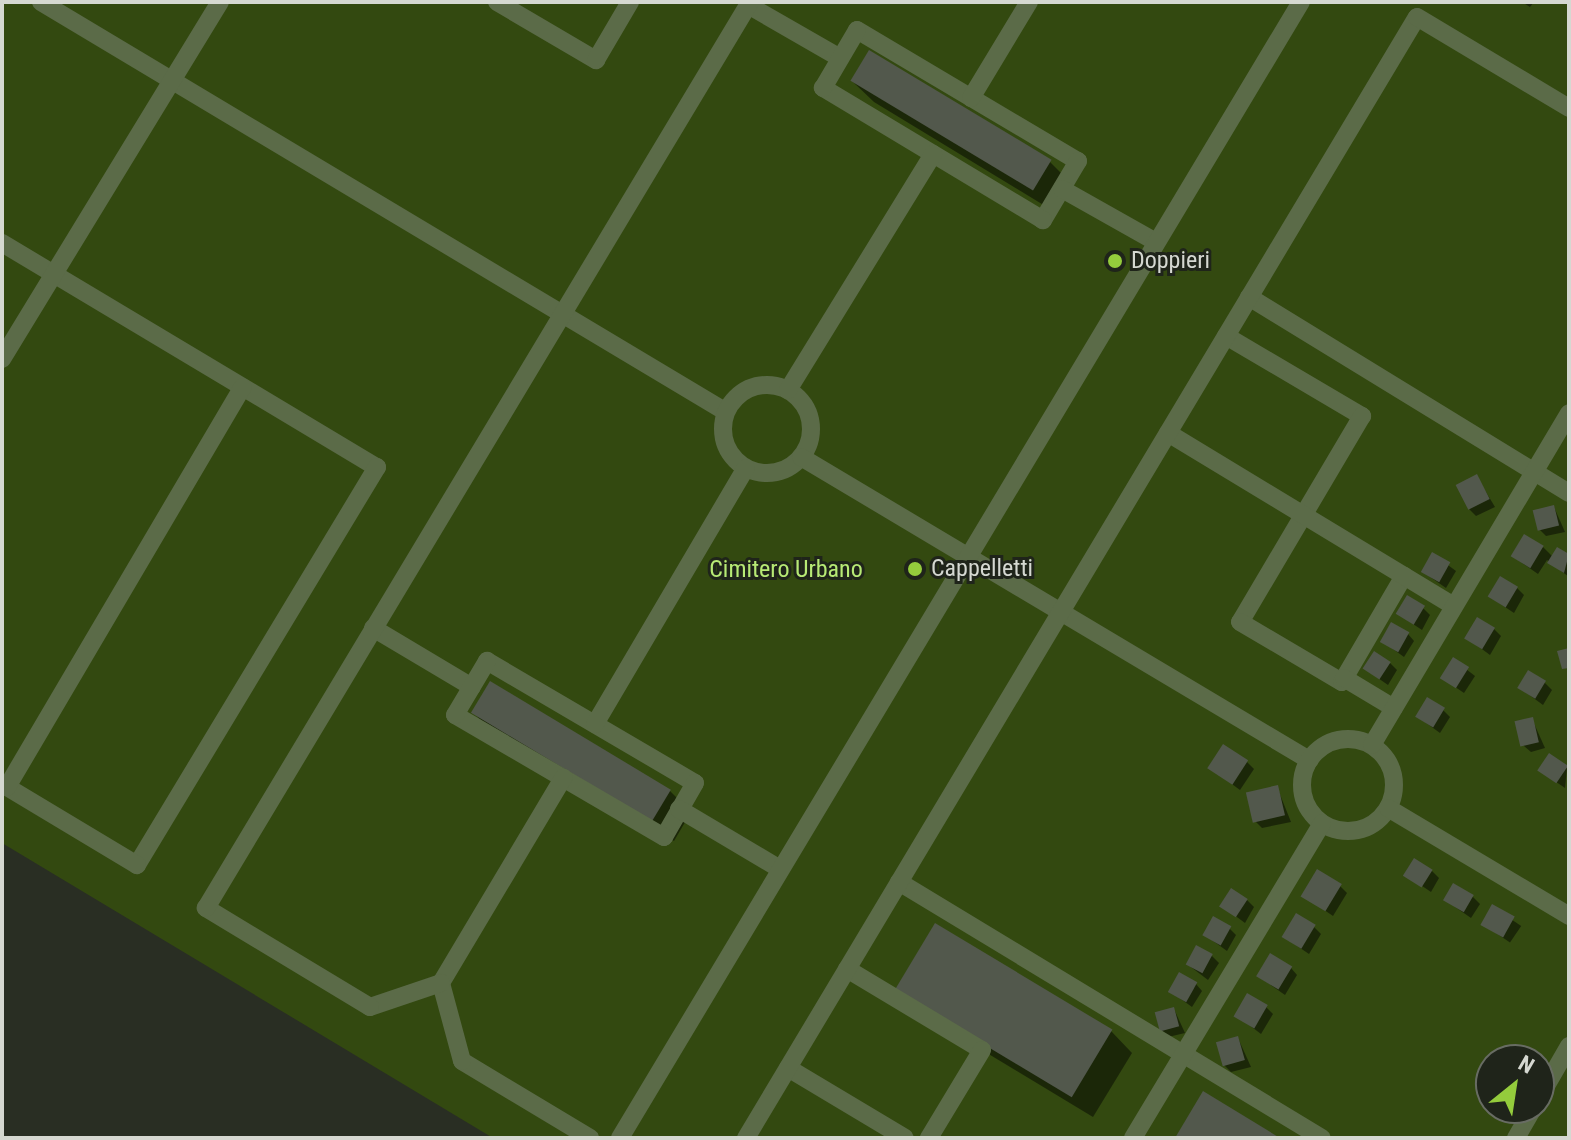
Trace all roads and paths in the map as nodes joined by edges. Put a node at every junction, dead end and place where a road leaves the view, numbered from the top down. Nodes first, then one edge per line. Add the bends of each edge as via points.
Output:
1 (41, 2) edge
2 (220, 2) edge
3 (497, 2) edge
4 (630, 2) edge
5 (1029, 2) edge
6 (1301, 2) edge
7 (749, 4) edge
8 (840, 58) junction
9 (172, 81) junction
10 (971, 98) junction
11 (1569, 108) edge
12 (933, 154) junction
13 (1062, 189) junction
14 (1156, 242) junction
15 (2, 243) edge
16 (54, 274) junction
17 (1249, 297) junction
18 (562, 314) junction
19 (1226, 336) junction
20 (2, 359) edge
21 (243, 387) junction
22 (788, 390) junction
23 (726, 412) junction
24 (1569, 413) edge
25 (1168, 433) junction
26 (801, 457) junction
27 (746, 468) junction
28 (1534, 471) junction
29 (1569, 493) edge
30 (1303, 515) junction
31 (967, 556) junction
32 (1404, 576) junction
33 (1454, 606) junction
34 (1061, 612) junction
35 (373, 628) junction
36 (1344, 678) junction
37 (472, 687) junction
38 (1394, 708) junction
39 (595, 724) junction
40 (1372, 745) junction
41 (1309, 760) junction
42 (563, 778) junction
43 (5, 786) edge
44 (1388, 808) junction
45 (679, 809) junction
46 (1322, 823) junction
47 (780, 869) junction
48 (899, 882) junction
49 (1569, 916) edge
50 (847, 969) junction
51 (441, 983) junction
52 (1569, 1046) edge
53 (1183, 1055) junction
54 (788, 1068) junction
55 (1555, 1070) edge
56 (590, 1138) edge
57 (620, 1138) edge
58 (746, 1138) edge
59 (905, 1138) edge
60 (929, 1138) edge
61 (1133, 1138) edge
62 (1321, 1138) edge

1 - 9 lane
2 - 9 lane
3 - 4 lane via 596,60
5 - 10 lane
6 - 14 lane
7 - 8 lane
7 - 18 lane
8 - 10 lane via 857,30
8 - 12 lane via 823,88
9 - 16 lane
9 - 18 lane
10 - 13 lane via 1078,161
11 - 17 lane via 1417,17
12 - 13 lane via 1043,220
12 - 22 lane
13 - 14 lane
14 - 31 lane
15 - 16 lane
16 - 20 lane
16 - 21 lane
17 - 19 lane
17 - 28 lane
18 - 23 lane
18 - 35 lane
19 - 25 lane
19 - 30 lane via 1362,416
21 - 43 lane
21 - 43 lane via 377,467 137,865
22 - 23 lane via 759,385 745,390
22 - 26 lane via 810,420
23 - 27 lane via 727,449
24 - 28 lane
25 - 30 lane
25 - 34 lane
26 - 27 lane via 769,473
26 - 31 lane
27 - 39 lane
28 - 29 lane
28 - 33 lane
30 - 32 lane
30 - 36 lane via 1240,622 1342,682
31 - 34 lane
31 - 47 lane
32 - 33 lane
32 - 36 lane
33 - 38 lane
34 - 41 lane
34 - 48 lane
35 - 37 lane
35 - 51 lane via 206,908 370,1007
36 - 38 lane
37 - 39 lane via 487,661
37 - 42 lane via 455,715
38 - 40 lane
39 - 45 lane via 695,783
40 - 41 lane via 1330,742
40 - 44 lane via 1391,766 1394,794
41 - 46 lane via 1302,787 1305,801
42 - 45 lane via 664,837
42 - 51 lane
44 - 46 lane via 1366,828 1335,829
44 - 49 lane
45 - 47 lane
46 - 53 lane
47 - 57 lane
48 - 50 lane
48 - 53 lane
50 - 54 lane
50 - 60 lane via 982,1050
51 - 56 lane via 462,1061
52 - 55 lane
53 - 61 lane
53 - 62 lane
54 - 58 lane
54 - 59 lane

